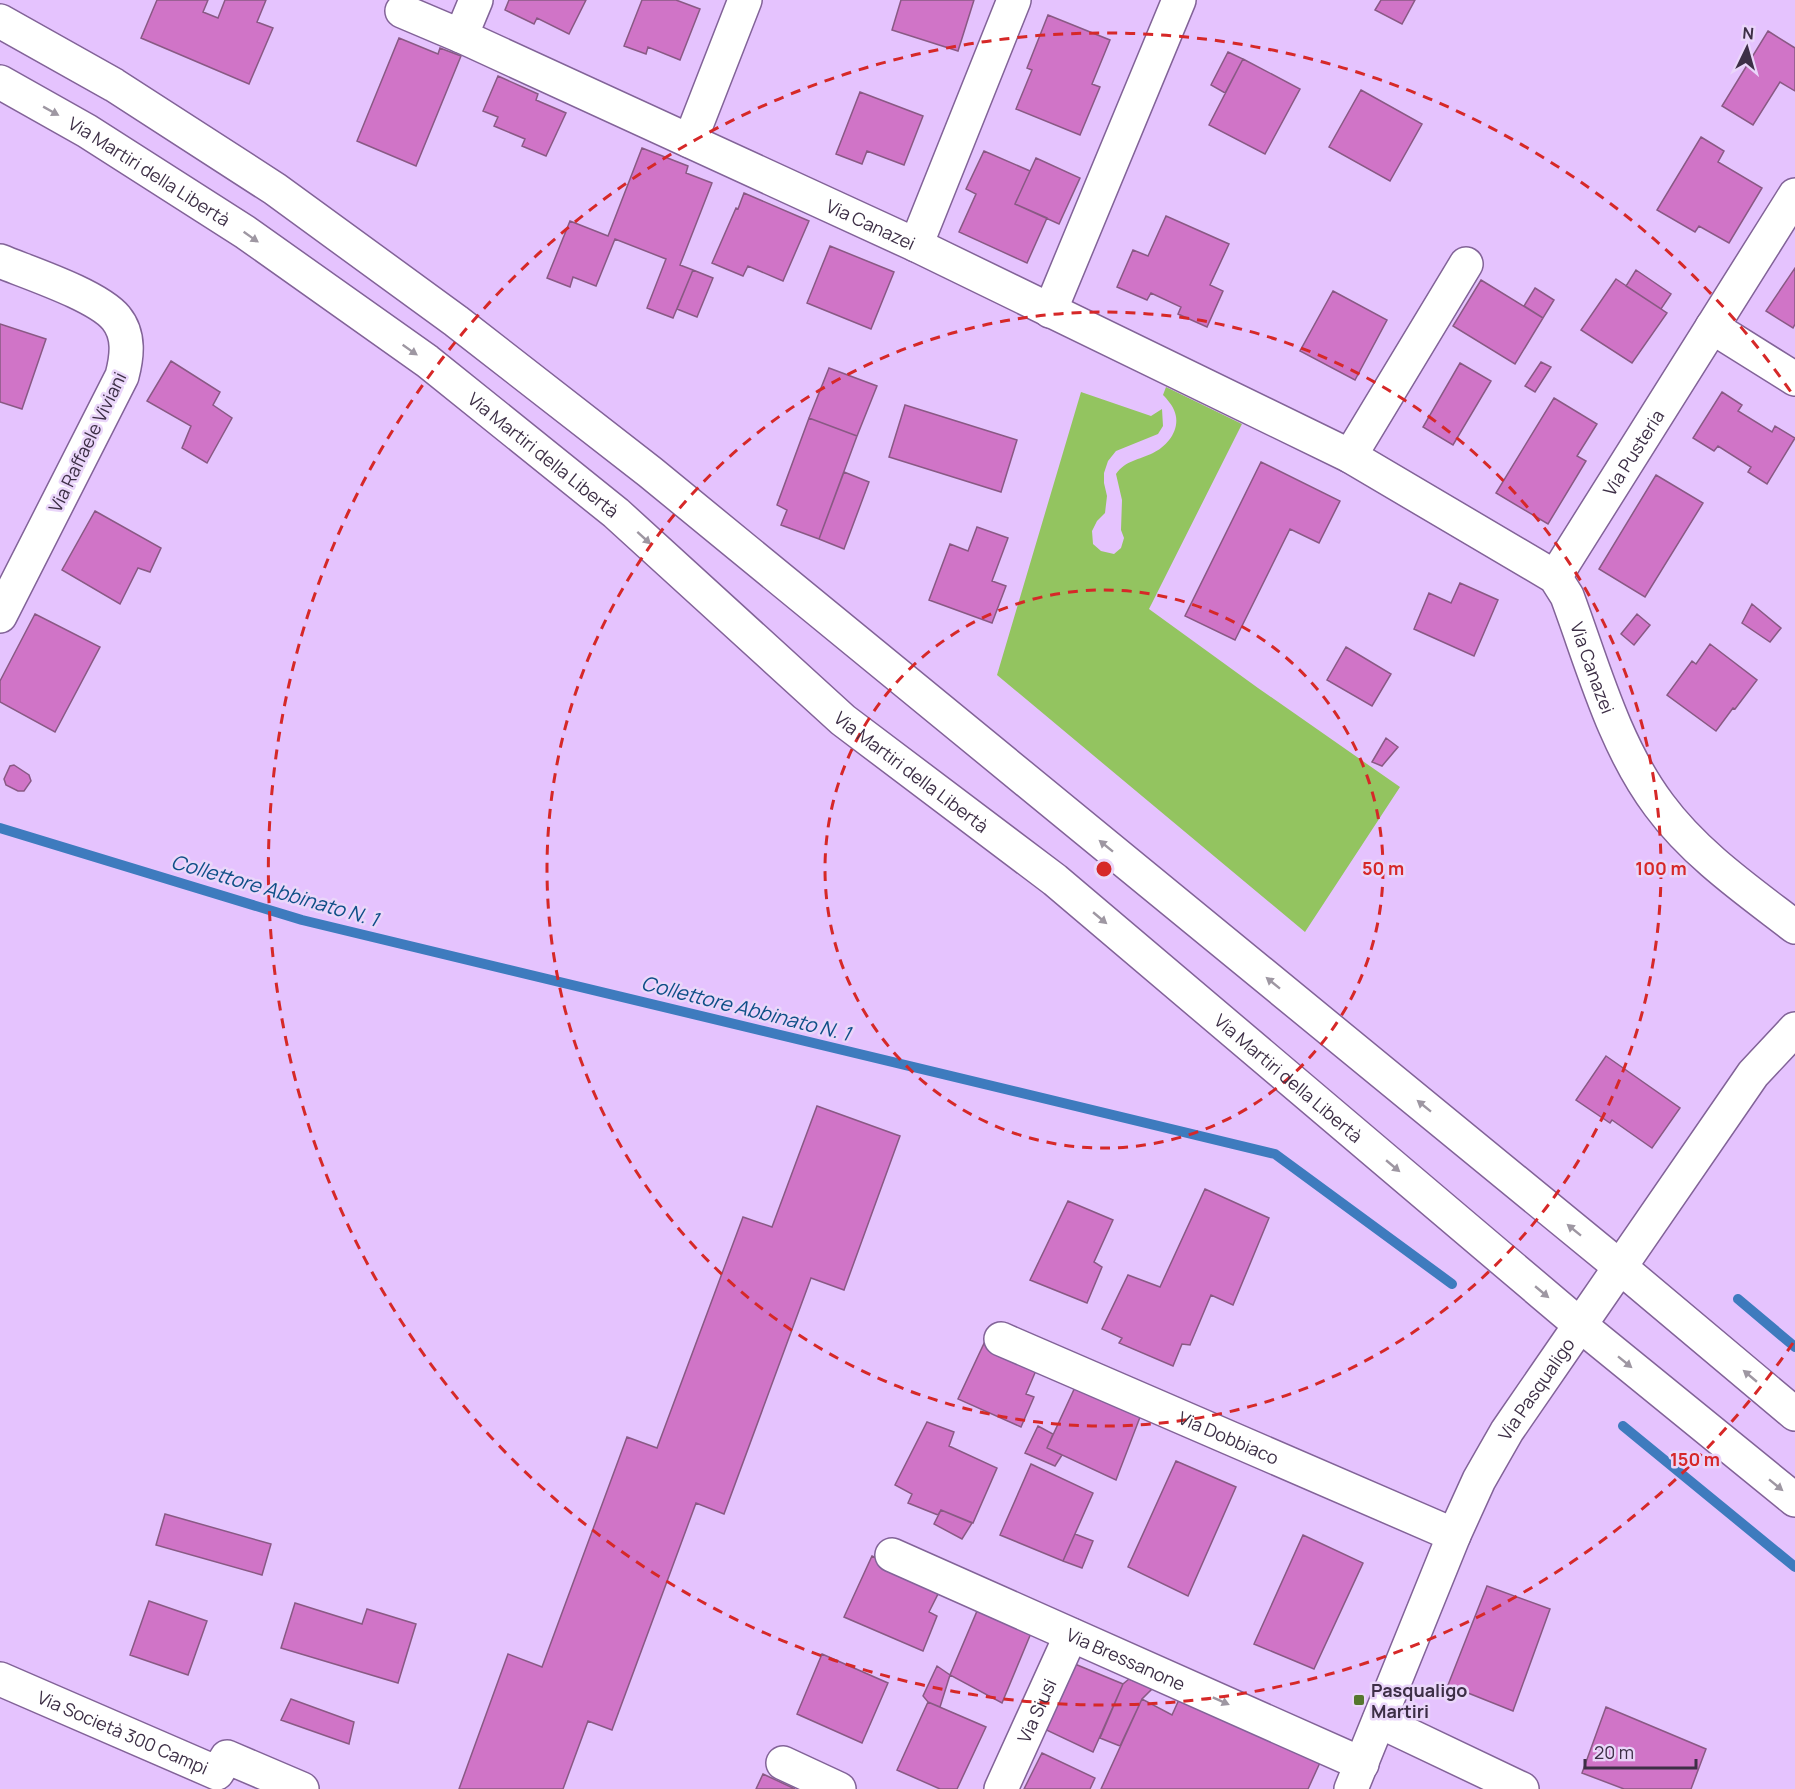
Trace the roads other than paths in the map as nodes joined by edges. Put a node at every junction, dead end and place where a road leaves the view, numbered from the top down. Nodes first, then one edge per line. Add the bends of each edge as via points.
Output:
1 (476, 0) edge
2 (745, 0) edge
3 (1014, 0) edge
4 (1179, 0) edge
5 (402, 11) dead end
6 (0, 21) edge
7 (461, 36) junction
8 (0, 82) edge
9 (690, 141) junction
10 (1795, 195) edge
11 (916, 245) junction
12 (0, 261) edge
13 (1466, 264) dead end
14 (1050, 311) junction
15 (1712, 327) junction
16 (1795, 379) edge
17 (1350, 456) junction
18 (1555, 578) junction
19 (0, 616) edge
20 (1795, 927) edge
21 (1795, 1029) edge
22 (1620, 1267) junction
23 (1580, 1325) junction
24 (1001, 1339) dead end
25 (1795, 1414) edge
26 (1795, 1500) edge
27 (1454, 1535) junction
28 (892, 1555) dead end
29 (1071, 1635) junction
30 (0, 1679) edge
31 (1379, 1721) junction
32 (783, 1763) dead end
33 (1357, 1776) edge
34 (302, 1789) edge
35 (839, 1789) edge
36 (1001, 1789) edge
37 (1522, 1789) edge

1 - 7 street
2 - 9 street
3 - 11 street
4 - 14 street
5 - 7 street, Via Canazei
22 -> 6 street via 659,480 456,321 275,189 114,85
7 - 9 street, Via Canazei
8 -> 23 street, Via Martiri della Libertà via 87,130 245,232 427,361 616,513 843,720 1055,880
9 - 11 street, Via Canazei
10 - 15 street, Via Pusteria
11 - 14 street, Via Canazei
12 - 19 street, Via Raffaele Viviani via 101,305 117,319 126,338 127,356 122,376
13 - 17 street
14 - 17 street, Via Canazei
15 - 16 street
15 - 18 street, Via Pusteria
17 - 18 street, Via Canazei
18 - 20 street, Via Canazei via 1566,596 1620,739 1660,806 1717,867
21 - 22 street, Via Pasqualigo via 1753,1074
22 - 23 street, Via Pasqualigo
25 -> 22 street
23 -> 26 street, Via Martiri della Libertà
23 - 27 street, Via Pasqualigo via 1508,1431 1479,1480
24 - 27 street, Via Dobbiaco
27 - 31 street, Via Pasqualigo
28 - 29 street, Via Bressanone
29 -> 33 street, Via Bressanone
29 - 36 street, Via Siusi
30 - 34 street, Via Società 300 Campi via 216,1773 227,1757
31 - 33 street, Via Pasqualigo
31 - 37 street
32 - 35 street

